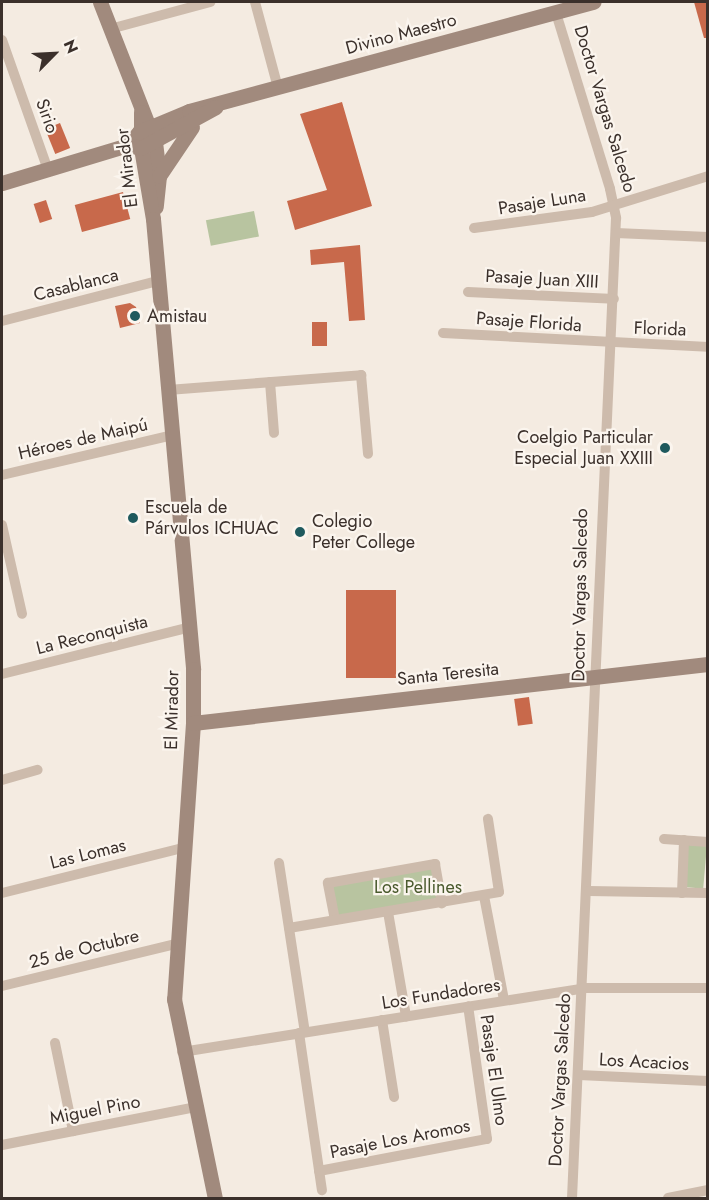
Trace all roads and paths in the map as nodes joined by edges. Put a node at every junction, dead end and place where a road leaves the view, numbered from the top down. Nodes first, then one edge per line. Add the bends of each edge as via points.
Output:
1 (100, 2) edge
2 (210, 2) edge
3 (255, 2) edge
4 (594, 2) edge
5 (554, 7) edge
6 (110, 29) junction
7 (2, 40) edge
8 (13, 72) junction
9 (2, 75) edge
10 (278, 88) junction
11 (219, 105) junction
12 (196, 122) junction
13 (143, 139) junction
14 (48, 170) junction
15 (159, 176) junction
16 (708, 176) edge
17 (2, 183) edge
18 (614, 204) junction
19 (153, 219) junction
20 (474, 228) dead end
21 (616, 233) junction
22 (708, 237) edge
23 (158, 281) junction
24 (468, 292) dead end
25 (614, 299) junction
26 (2, 321) edge
27 (443, 333) dead end
28 (612, 345) junction
29 (708, 347) edge
30 (270, 382) junction
31 (168, 390) junction
32 (274, 433) dead end
33 (172, 435) junction
34 (368, 454) dead end
35 (2, 476) edge
36 (2, 525) edge
37 (22, 614) dead end
38 (191, 627) junction
39 (708, 664) edge
40 (2, 674) edge
41 (598, 678) junction
42 (193, 723) junction
43 (38, 770) dead end
44 (2, 780) edge
45 (488, 819) dead end
46 (664, 839) dead end
47 (684, 840) junction
48 (708, 842) edge
49 (183, 848) junction
50 (279, 863) dead end
51 (588, 891) junction
52 (682, 892) junction
53 (2, 893) edge
54 (708, 893) edge
55 (484, 896) junction
56 (441, 903) junction
57 (388, 912) junction
58 (335, 920) junction
59 (289, 928) junction
60 (175, 944) junction
61 (2, 986) edge
62 (584, 988) junction
63 (708, 988) edge
64 (504, 1000) junction
65 (468, 1006) junction
66 (406, 1016) junction
67 (382, 1020) junction
68 (302, 1033) junction
69 (55, 1042) dead end
70 (182, 1052) junction
71 (579, 1075) junction
72 (708, 1081) edge
73 (394, 1097) dead end
74 (195, 1107) junction
75 (73, 1131) junction
76 (487, 1139) joint
77 (2, 1145) edge
78 (320, 1171) junction
79 (322, 1190) dead end
80 (708, 1190) edge
81 (215, 1198) edge
82 (572, 1198) edge
83 (668, 1198) edge

1 - 6 main road, El Mirador
2 - 6 street
3 - 10 street
4 - 5 main road, Divino Maestro
5 - 10 main road, Divino Maestro
5 - 18 street, Doctor Vargas Salcedo
6 - 13 main road, El Mirador via 141,112
7 - 8 street, Sirio
8 - 9 street
8 - 14 street, Sirio
10 - 11 main road, Divino Maestro
11 - 12 main road, Divino Maestro
11 - 13 main road, Divino Maestro via 189,111
12 - 13 main road, Divino Maestro
12 - 15 main road
13 - 14 main road, Divino Maestro
13 - 15 main road, El Mirador
13 - 19 main road, El Mirador
14 - 17 main road, Divino Maestro
15 - 19 main road, El Mirador
16 - 18 street, Pasaje Luna
18 - 20 street, Pasaje Luna via 592,212
18 - 21 street, Doctor Vargas Salcedo
19 - 23 main road, El Mirador
21 - 22 street
21 - 25 street, Doctor Vargas Salcedo
23 - 26 street, Casablanca
23 - 31 main road, El Mirador
24 - 25 street, Pasaje Juan XIII
25 - 28 street, Doctor Vargas Salcedo
27 - 28 street, Pasaje Florida
28 - 29 street, Florida
28 - 41 street, Doctor Vargas Salcedo via 600,514
30 - 31 street
30 - 32 street
30 - 34 street via 361,375
31 - 33 main road, El Mirador
33 - 35 street, Héroes de Maipú
33 - 38 main road, El Mirador
36 - 37 street
38 - 40 street, La Reconquista
38 - 42 main road, El Mirador
39 - 41 main road, Santa Teresita
41 - 42 main road, Santa Teresita
41 - 51 street, Doctor Vargas Salcedo
42 - 49 main road, El Mirador
43 - 44 street
45 - 55 street via 499,892
46 - 47 street
47 - 48 street
47 - 52 street
49 - 53 street, Las Lomas
49 - 60 main road, El Mirador
50 - 59 street
51 - 52 street
51 - 62 street, Doctor Vargas Salcedo
52 - 54 street
55 - 56 street
55 - 64 street, Pasaje El Ulmo
56 - 57 street
56 - 58 street via 435,864 328,883
57 - 58 street
57 - 66 street
58 - 59 street
59 - 68 street
60 - 61 street, 25 de Octubre
60 - 70 main road, El Mirador via 174,999
62 - 63 street, Los Fundadores
62 - 64 street, Los Fundadores
62 - 71 street, Doctor Vargas Salcedo
64 - 65 street, Los Fundadores
65 - 66 street, Los Fundadores
65 - 76 street, Pasaje El Ulmo
66 - 67 street, Los Fundadores
67 - 68 street, Los Fundadores
67 - 73 street
68 - 70 street, Los Fundadores
68 - 78 street
69 - 75 street
70 - 74 main road, El Mirador
71 - 72 street, Los Acacios
71 - 82 street, Doctor Vargas Salcedo
74 - 75 street, Miguel Pino
74 - 81 main road, El Mirador
75 - 77 street, Miguel Pino
76 - 78 street, Pasaje Los Aromos
78 - 79 street
80 - 83 street

